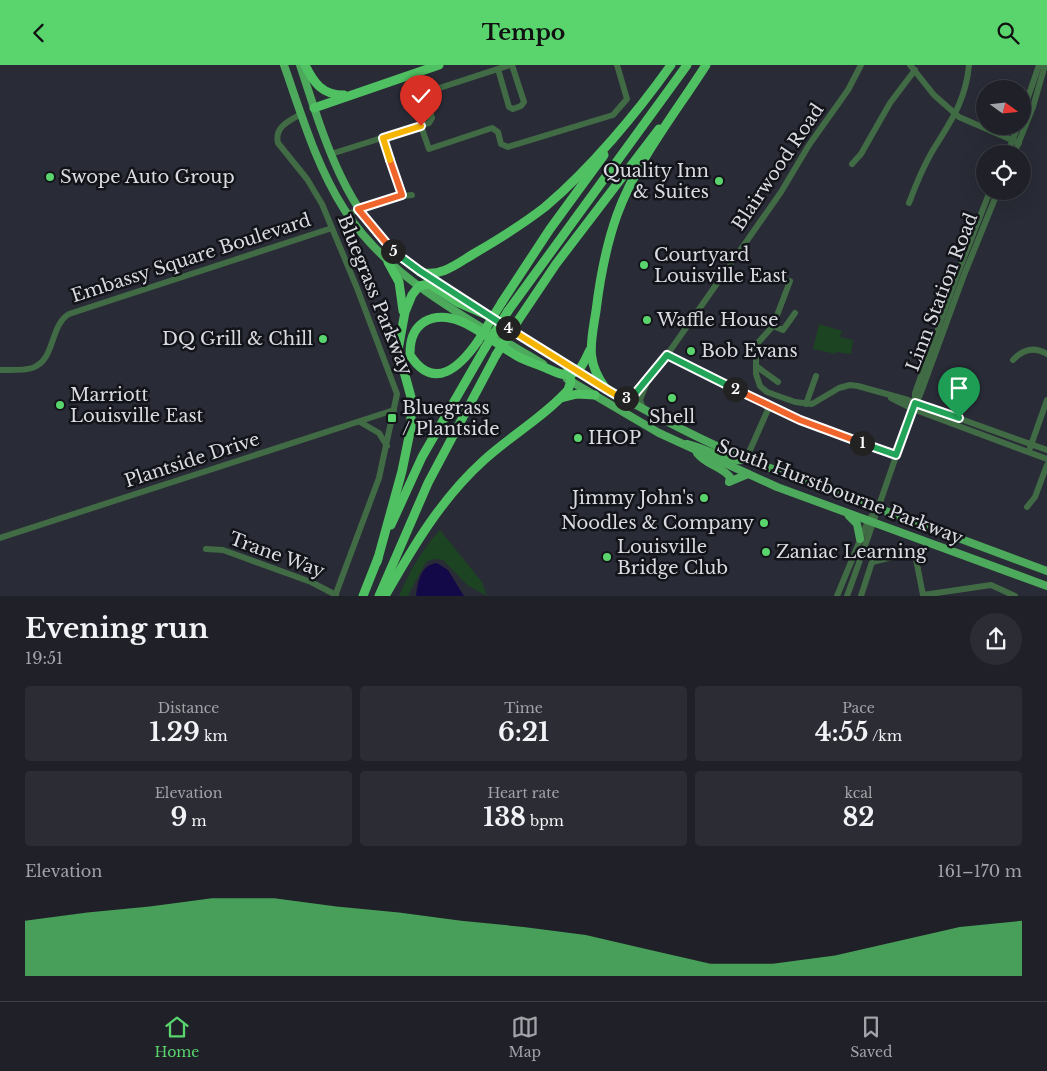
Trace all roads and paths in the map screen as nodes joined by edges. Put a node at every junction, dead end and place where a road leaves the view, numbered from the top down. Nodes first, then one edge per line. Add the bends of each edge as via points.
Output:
1 (284, 65) edge
2 (300, 65) edge
3 (305, 65) edge
4 (439, 65) edge
5 (511, 65) edge
6 (617, 65) edge
7 (671, 65) edge
8 (687, 65) edge
9 (706, 65) edge
10 (861, 65) edge
11 (969, 65) edge
12 (1039, 65) edge
13 (1045, 65) edge
14 (913, 68) edge
15 (498, 69) junction
16 (1031, 89) edge
17 (347, 95) junction
18 (644, 100) junction
19 (314, 108) junction
20 (300, 114) junction
21 (956, 114) junction
22 (421, 126) junction
23 (1017, 135) edge
24 (383, 138) junction
25 (1016, 142) junction
26 (1014, 145) edge
27 (1016, 145) edge
28 (331, 154) junction
29 (852, 164) dead end
30 (402, 195) junction
31 (412, 195) dead end
32 (987, 200) edge
33 (993, 200) edge
34 (909, 203) dead end
35 (358, 209) junction
36 (348, 214) junction
37 (983, 216) junction
38 (332, 229) junction
39 (388, 262) junction
40 (420, 271) junction
41 (790, 281) dead end
42 (419, 286) junction
43 (795, 313) dead end
44 (487, 315) junction
45 (403, 319) junction
46 (773, 326) junction
47 (590, 350) junction
48 (1047, 354) edge
49 (667, 355) junction
50 (1012, 360) dead end
51 (567, 365) joint
52 (756, 366) junction
53 (0, 370) edge
54 (558, 373) junction
55 (573, 376) junction
56 (816, 376) dead end
57 (647, 382) junction
58 (778, 382) dead end
59 (606, 389) junction
60 (595, 395) junction
61 (561, 398) junction
62 (621, 398) junction
63 (1047, 400) edge
64 (806, 404) junction
65 (770, 405) junction
66 (914, 406) junction
67 (394, 410) junction
68 (645, 411) junction
69 (360, 422) junction
70 (677, 428) junction
71 (659, 433) junction
72 (680, 443) junction
73 (1031, 444) junction
74 (387, 446) junction
75 (1047, 450) edge
76 (696, 451) junction
77 (1028, 453) junction
78 (896, 455) junction
79 (746, 459) junction
80 (1047, 459) edge
81 (1047, 465) edge
82 (748, 474) junction
83 (1028, 507) dead end
84 (877, 508) junction
85 (845, 513) junction
86 (871, 522) junction
87 (0, 538) edge
88 (860, 539) junction
89 (206, 549) dead end
90 (377, 562) junction
91 (1047, 571) edge
92 (1047, 586) edge
93 (335, 596) edge
94 (363, 596) edge
95 (379, 596) edge
96 (386, 596) edge
97 (837, 596) edge
98 (847, 596) edge
99 (860, 596) edge
100 (1015, 596) edge

1 - 20 main road
2 - 19 main road
3 - 17 highway via 317,86 336,95
4 - 17 highway
5 - 15 street
5 - 15 street via 524,102 513,109 509,107
6 - 22 street via 627,99 614,115 508,147 501,144 495,129 429,149
7 - 18 highway
8 - 90 highway, bridge via 508,311 422,457
9 - 47 highway via 635,176 618,214 602,269
9 - 95 highway, bridge via 556,265 496,355 428,483
10 - 49 street, Blairwood Road via 792,176
11 - 21 street
12 - 16 street
13 - 25 street
14 - 21 street via 934,95
14 - 29 street via 862,154
15 - 22 street via 427,92 432,118
17 - 19 highway
18 - 40 highway via 585,169 529,219 444,271
18 - 54 highway, bridge via 550,229 502,302 478,341 458,365 446,372 434,374 423,371 410,355 413,334 419,325 442,316 463,322 518,357
19 - 20 main road
19 - 28 main road
20 - 36 main road
20 - 38 street, Bluegrass Parkway via 280,127 276,137 314,188
21 - 25 street
21 - 34 street via 927,161
22 - 24 street
23 - 25 street
24 - 28 street
24 - 30 street
25 - 26 street
25 - 27 street
28 - 35 main road
30 - 31 street
30 - 35 street
32 - 37 street, Linn Station Road
33 - 37 street, Linn Station Road
35 - 36 street
35 - 40 main road via 386,244
36 - 39 main road
37 - 66 street, Linn Station Road
38 - 53 street, Embassy Square Boulevard via 69,313 58,324 47,354 39,364 30,368
38 - 67 street, Bluegrass Parkway via 395,384
39 - 42 main road
39 - 45 highway via 402,293
40 - 44 main road
41 - 46 street
42 - 44 highway via 429,284 457,302
42 - 45 highway via 409,300
42 - 54 main road
43 - 46 street via 783,330
44 - 51 main road
45 - 90 highway via 398,350 411,397 411,427
46 - 52 street via 757,343
47 - 55 highway
47 - 59 highway via 596,375
48 - 50 street via 1028,349
49 - 57 street, Blairwood Road
49 - 65 street
51 - 55 highway
52 - 58 street
52 - 64 street via 757,380 765,391
54 - 55 highway
55 - 59 main road, South Hurstbourne Parkway
55 - 60 main road, South Hurstbourne Parkway
55 - 61 highway
56 - 64 street
57 - 62 street, Blairwood Road via 634,395
57 - 68 street, Blairwood Road via 640,400
59 - 62 main road, South Hurstbourne Parkway
60 - 61 highway via 577,394
60 - 71 main road, South Hurstbourne Parkway
61 - 96 highway via 501,445 452,493 424,531
62 - 68 main road, South Hurstbourne Parkway
63 - 73 street
64 - 66 street via 817,402 838,388 850,385
65 - 78 street via 800,420
65 - 79 street
66 - 73 street
66 - 77 street
66 - 78 street, Linn Station Road
67 - 69 street, Plantside Drive
67 - 74 street, Bluegrass Parkway
68 - 70 main road, South Hurstbourne Parkway
69 - 74 street via 380,433
69 - 87 street, Plantside Drive
70 - 71 main road
70 - 79 main road, South Hurstbourne Parkway
71 - 72 main road, South Hurstbourne Parkway
72 - 76 main road, South Hurstbourne Parkway
72 - 79 main road via 699,446 734,461
73 - 75 street
73 - 77 street
74 - 93 street, Bluegrass Parkway via 372,501
76 - 82 main road, South Hurstbourne Parkway
76 - 82 main road via 703,461 726,472 730,482
77 - 80 street
78 - 84 street, Linn Station Road
79 - 84 main road, South Hurstbourne Parkway
81 - 83 street
82 - 85 main road, South Hurstbourne Parkway
84 - 86 street, Linn Station Road
84 - 91 main road, South Hurstbourne Parkway
85 - 86 main road, South Hurstbourne Parkway
85 - 88 main road via 857,523
86 - 88 street, Linn Station Road
86 - 92 main road, South Hurstbourne Parkway
86 - 98 street
88 - 97 street, Linn Station Road
89 - 93 street, Trane Way via 222,550 311,582
90 - 94 highway
99 - 100 street via 872,562 909,553 916,559 922,595 991,585

